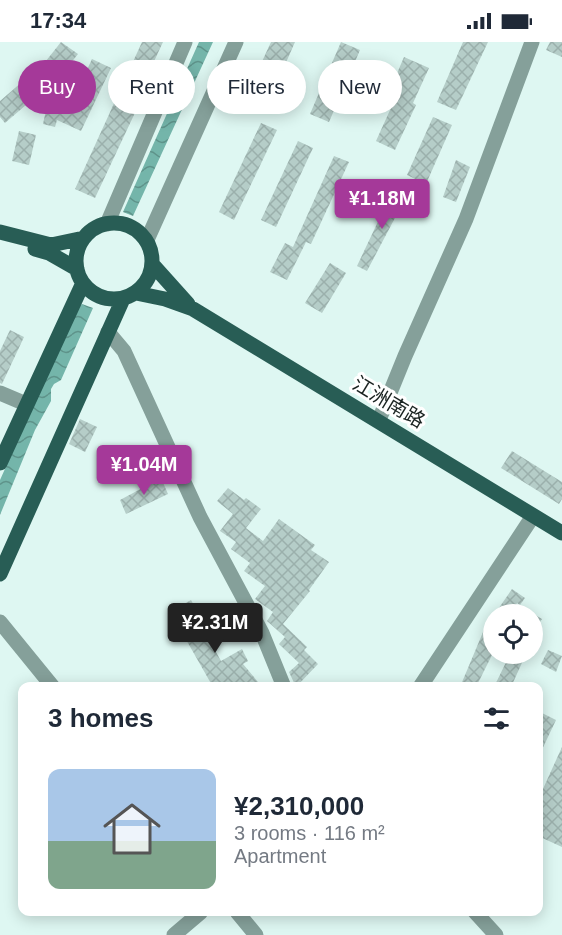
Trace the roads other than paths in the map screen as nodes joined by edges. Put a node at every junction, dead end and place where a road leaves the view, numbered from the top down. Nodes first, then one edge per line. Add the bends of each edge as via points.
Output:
1 (185, 42) edge
2 (236, 42) edge
3 (532, 42) edge
4 (107, 224) junction
5 (0, 232) edge
6 (84, 238) junction
7 (0, 240) edge
8 (147, 240) junction
9 (153, 265) junction
10 (80, 276) junction
11 (129, 296) junction
12 (193, 309) junction
13 (108, 332) junction
14 (0, 393) edge
15 (26, 404) junction
16 (379, 420) junction
17 (0, 463) edge
18 (533, 516) junction
19 (562, 533) edge
20 (0, 574) edge
21 (0, 622) edge
22 (49, 682) edge
23 (282, 682) edge
24 (423, 682) edge
25 (196, 916) edge
26 (240, 916) edge
27 (478, 916) edge
28 (174, 935) edge
29 (256, 935) edge
30 (496, 935) edge

1 - 4 street
2 - 8 street
3 - 16 street via 466,219
4 - 6 main road
4 - 8 main road via 134,228
5 - 6 main road via 51,245
6 - 10 main road via 77,252
7 - 10 main road via 49,253
8 - 9 main road
9 - 11 main road via 147,281
9 - 12 main road
10 - 11 main road via 101,297
10 - 15 main road
11 - 12 main road via 165,299
11 - 13 main road
12 - 16 main road, 江洲南路
13 - 20 main road
13 - 23 street via 124,351
14 - 15 street
15 - 17 main road
16 - 18 main road, 江洲南路
18 - 19 main road, 江洲南路
18 - 24 street
21 - 22 street
25 - 28 street
26 - 29 street
27 - 30 street

